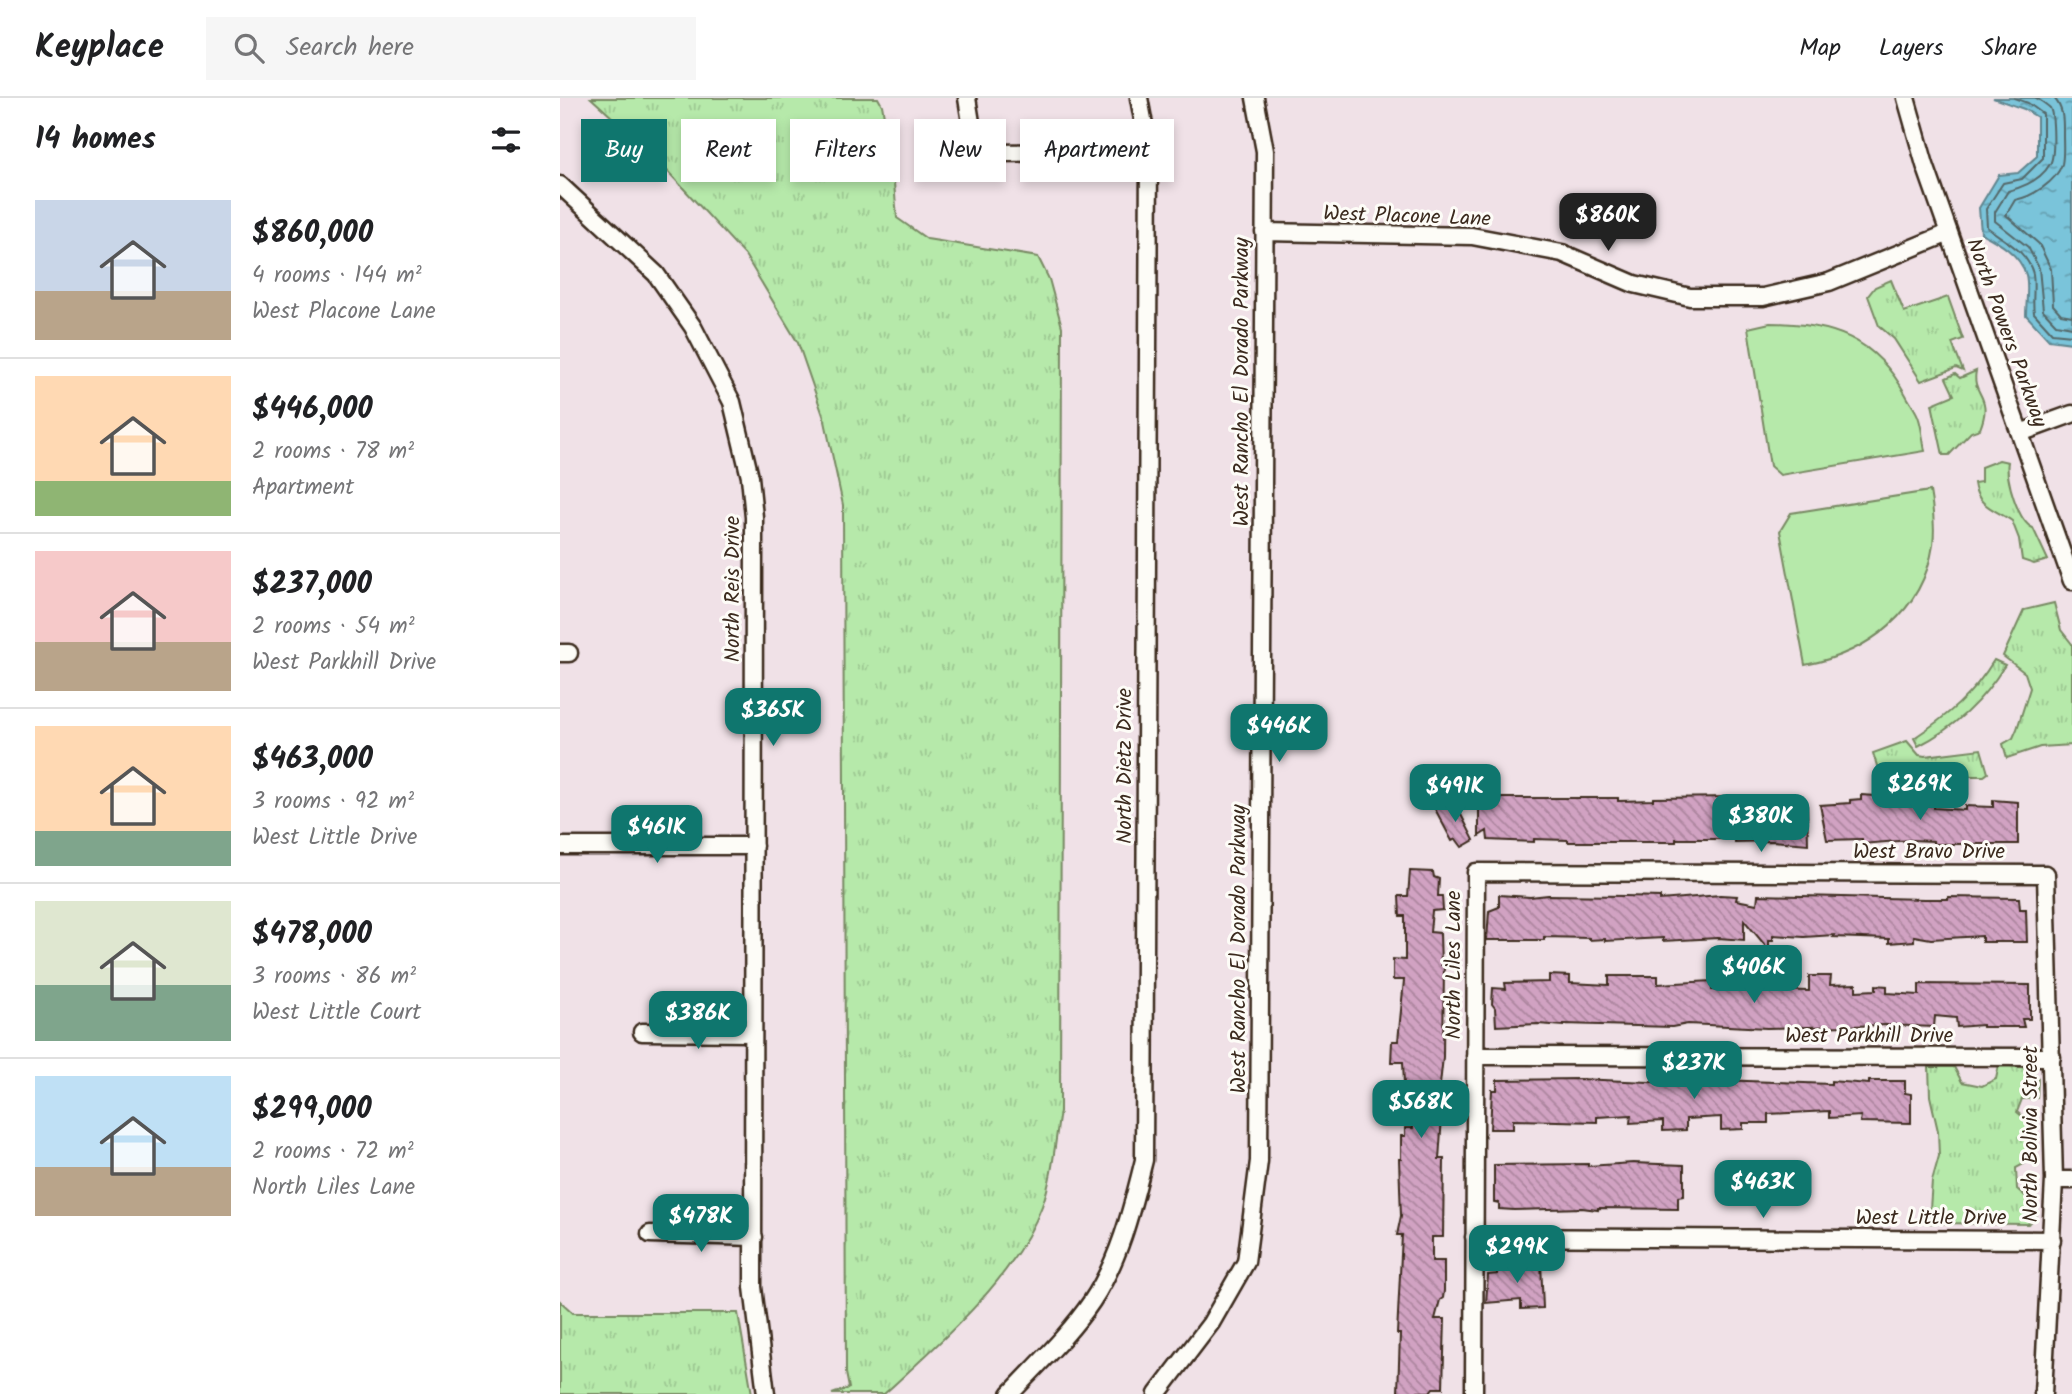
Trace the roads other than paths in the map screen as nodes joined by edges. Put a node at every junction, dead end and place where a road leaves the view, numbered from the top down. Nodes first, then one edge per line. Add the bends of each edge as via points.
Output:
1 (967, 98) edge
2 (1139, 98) edge
3 (1255, 98) edge
4 (1906, 98) edge
5 (1143, 119) edge
6 (1020, 153) edge
7 (1149, 182) edge
8 (560, 185) edge
9 (1264, 232) junction
10 (1949, 233) junction
11 (2072, 414) edge
12 (2020, 433) junction
13 (2072, 581) edge
14 (560, 846) edge
15 (754, 846) junction
16 (1476, 872) joint
17 (2046, 874) joint
18 (642, 1032) dead end
19 (753, 1034) junction
20 (1475, 1056) junction
21 (2052, 1057) junction
22 (2054, 1180) junction
23 (2072, 1180) edge
24 (650, 1234) dead end
25 (754, 1237) junction
26 (1474, 1237) junction
27 (2052, 1240) junction
28 (766, 1394) edge
29 (1010, 1394) edge
30 (1157, 1394) edge
31 (1474, 1394) edge
32 (2043, 1394) edge

1 - 6 street via 976,153
2 - 5 street, North Dietz Drive
3 - 9 street, West Rancho El Dorado Parkway via 1265,151
4 - 10 street, North Powers Parkway
7 - 29 street, North Dietz Drive via 1144,1160 1128,1222 1093,1300
8 - 15 street, North Reis Drive via 656,274 693,327 732,402 750,477 754,517
9 - 10 street, West Placone Lane via 1472,236 1562,253 1633,284 1690,297 1763,297 1829,282
9 - 30 street, West Rancho El Dorado Parkway via 1259,1161 1246,1262 1211,1323
10 - 12 street, North Powers Parkway
11 - 12 street
12 - 13 street, North Powers Parkway
14 - 15 street
15 - 19 street, North Reis Drive
16 - 17 street, West Bravo Drive
16 - 20 street, North Liles Lane
17 - 21 street, North Bolivia Street
18 - 19 street
19 - 25 street, North Reis Drive
20 - 21 street, West Parkhill Drive
20 - 26 street, North Liles Lane
21 - 22 street, North Bolivia Street
22 - 23 street
22 - 27 street, North Bolivia Street
24 - 25 street
25 - 28 street, North Reis Drive via 753,1287
26 - 27 street, West Little Drive
26 - 31 street, North Liles Lane
27 - 32 street, North Bolivia Street

